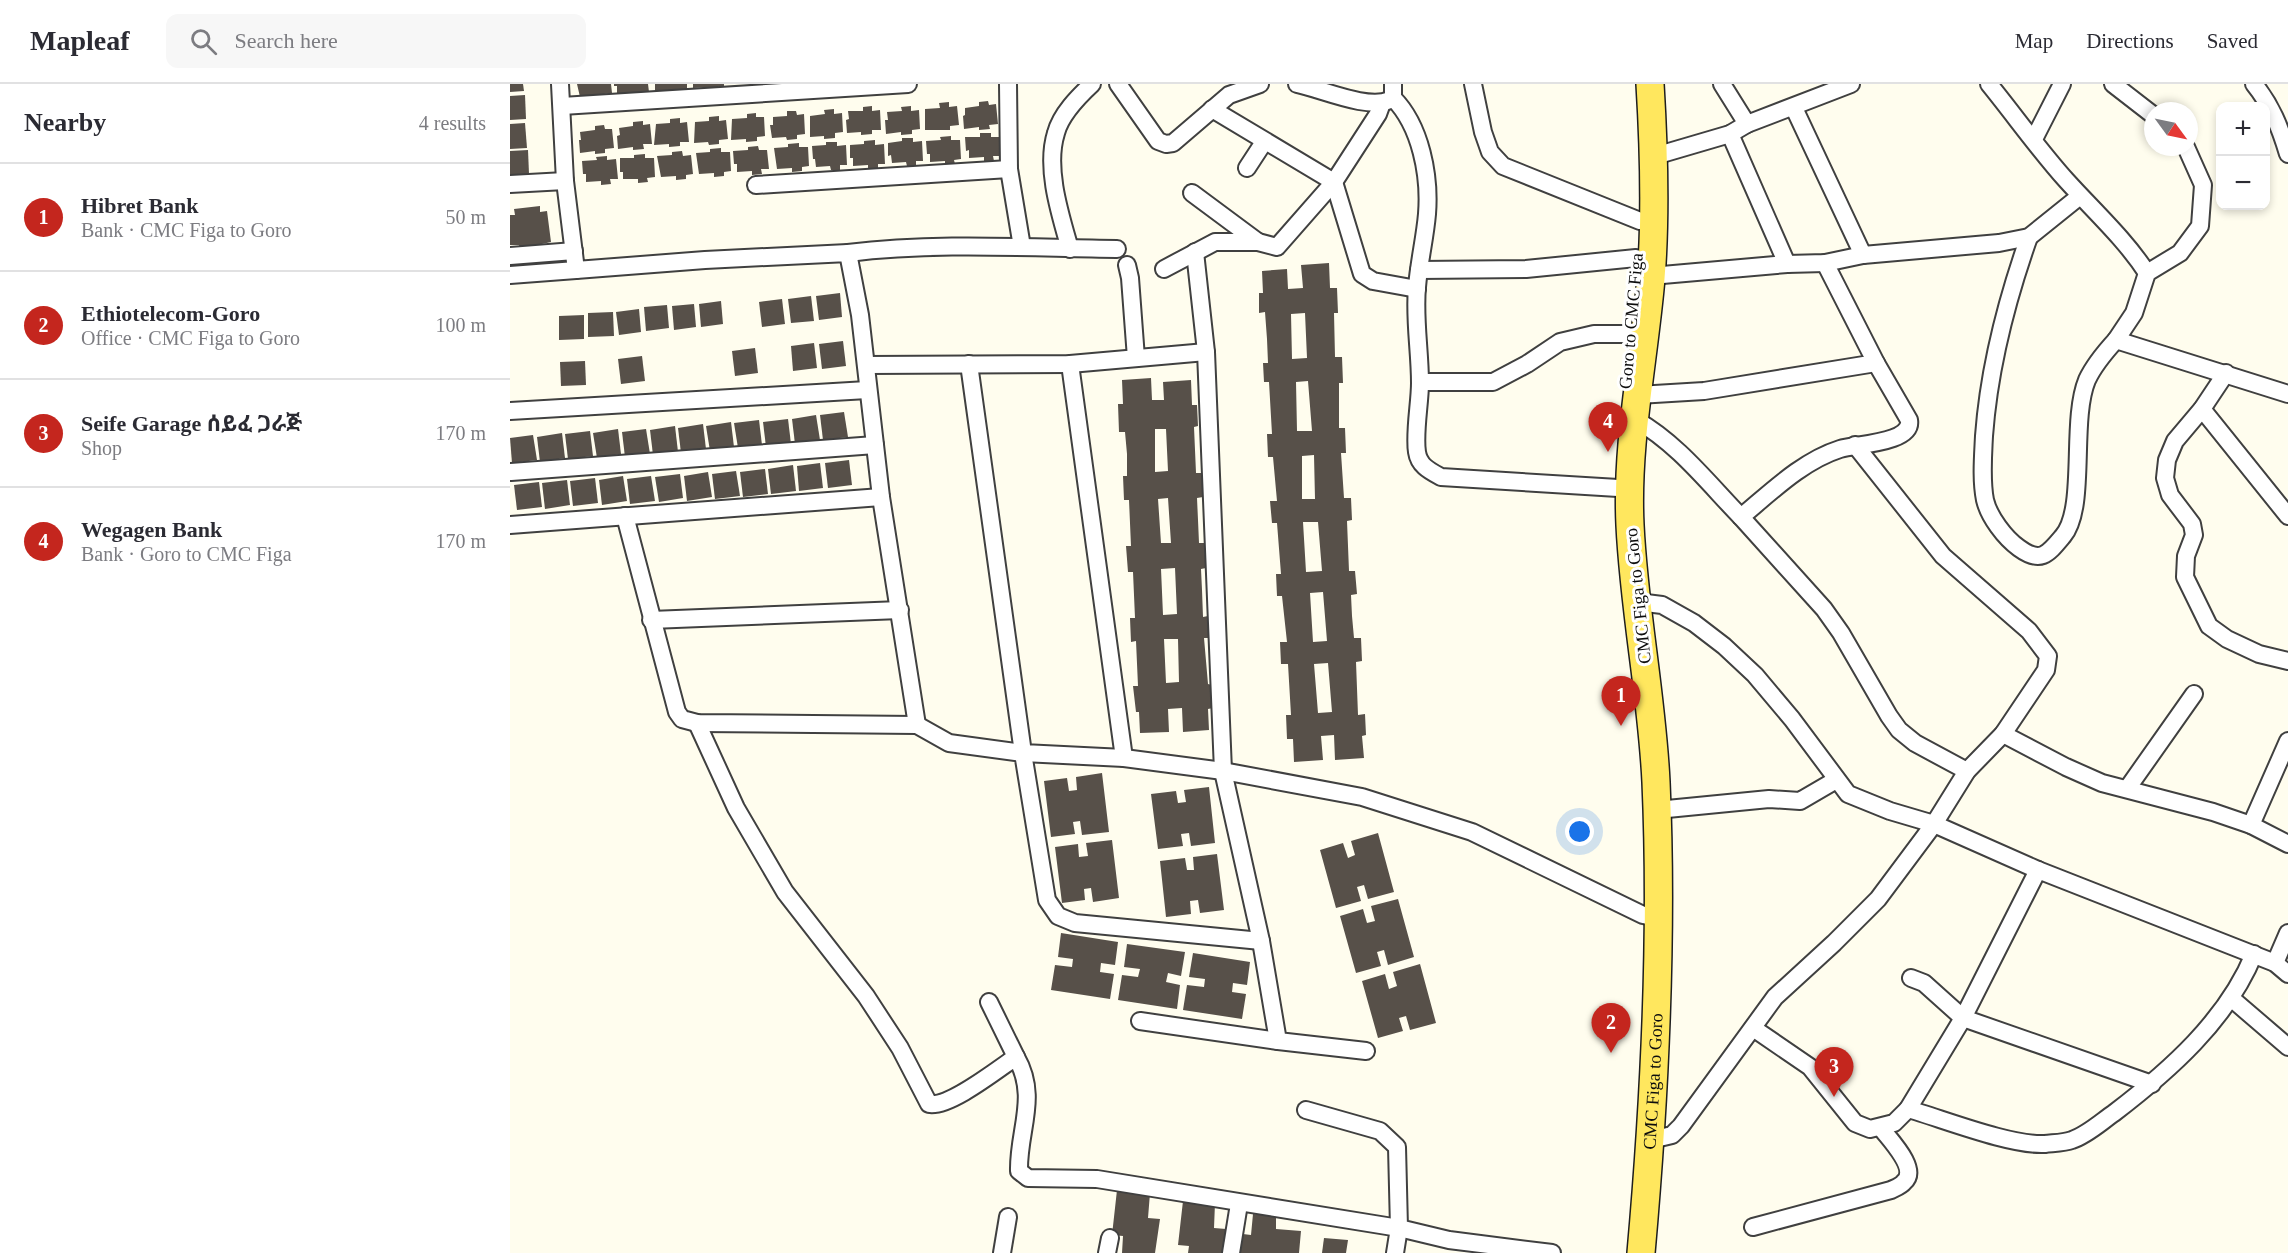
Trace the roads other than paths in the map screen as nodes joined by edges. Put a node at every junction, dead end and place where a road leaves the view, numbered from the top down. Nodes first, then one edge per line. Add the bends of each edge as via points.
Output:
1 (560, 84) edge
2 (908, 84) edge
3 (1008, 84) edge
4 (1092, 84) edge
5 (1118, 84) edge
6 (1260, 84) edge
7 (1297, 84) edge
8 (1473, 84) edge
9 (1639, 84) edge
10 (1650, 84) edge
11 (1722, 84) edge
12 (1851, 84) edge
13 (1989, 84) edge
14 (2062, 84) edge
15 (2114, 84) edge
16 (2254, 84) edge
17 (1389, 95) edge
18 (562, 106) junction
19 (1794, 108) junction
20 (2144, 108) edge
21 (1212, 109) junction
22 (1747, 124) junction
23 (1730, 134) junction
24 (2034, 139) junction
25 (1264, 142) junction
26 (2288, 153) edge
27 (1655, 156) junction
28 (2190, 156) edge
29 (1247, 168) dead end
30 (1009, 169) junction
31 (565, 181) junction
32 (1334, 182) junction
33 (510, 184) edge
34 (756, 185) dead end
35 (1192, 193) dead end
36 (2080, 196) junction
37 (1640, 221) junction
38 (2029, 237) junction
39 (1258, 242) junction
40 (1022, 247) junction
41 (1070, 249) junction
42 (1117, 249) dead end
43 (574, 251) junction
44 (1195, 252) junction
45 (848, 253) junction
46 (1863, 255) junction
47 (510, 256) edge
48 (1825, 263) junction
49 (1787, 264) junction
50 (1127, 265) dead end
51 (1644, 267) junction
52 (1164, 269) dead end
53 (576, 270) junction
54 (1419, 270) junction
55 (2147, 273) junction
56 (510, 275) edge
57 (1417, 289) junction
58 (1630, 334) junction
59 (2116, 340) junction
60 (1206, 352) junction
61 (1136, 358) junction
62 (1876, 363) junction
63 (969, 364) junction
64 (1070, 364) junction
65 (867, 365) junction
66 (2226, 373) junction
67 (1420, 382) junction
68 (867, 390) junction
69 (2288, 394) edge
70 (1637, 408) junction
71 (2202, 409) junction
72 (510, 411) edge
73 (875, 445) junction
74 (1855, 445) junction
75 (512, 472) dead end
76 (1618, 488) junction
77 (881, 497) junction
78 (625, 516) junction
79 (2288, 516) edge
80 (1741, 517) junction
81 (510, 525) edge
82 (1638, 602) junction
83 (900, 610) junction
84 (651, 620) junction
85 (2288, 661) edge
86 (2194, 694) dead end
87 (697, 723) junction
88 (917, 725) junction
89 (2003, 734) junction
90 (2288, 741) edge
91 (1023, 753) junction
92 (1124, 758) junction
93 (1223, 771) junction
94 (1967, 771) junction
95 (1836, 780) junction
96 (2127, 789) junction
97 (1657, 810) junction
98 (1934, 824) junction
99 (2251, 825) junction
100 (2288, 844) edge
101 (2038, 870) junction
102 (1650, 917) junction
103 (2288, 933) edge
104 (1261, 941) junction
105 (2254, 954) junction
106 (2282, 969) edge
107 (1911, 978) dead end
108 (2231, 998) junction
109 (989, 1002) dead end
110 (1963, 1018) junction
111 (1140, 1022) dead end
112 (1753, 1028) junction
113 (1278, 1041) junction
114 (2288, 1047) edge
115 (1366, 1051) dead end
116 (1017, 1057) junction
117 (2152, 1084) junction
118 (1908, 1108) junction
119 (1306, 1110) dead end
120 (1881, 1128) junction
121 (1651, 1140) junction
122 (1239, 1204) junction
123 (1008, 1217) dead end
124 (1753, 1227) dead end
125 (1399, 1228) junction
126 (1449, 1246) edge
127 (1002, 1253) edge
128 (1231, 1253) edge
129 (1395, 1253) edge
130 (1552, 1253) edge
131 (1629, 1253) edge
132 (1641, 1253) edge

1 - 18 street
2 - 18 street
3 - 30 street
4 - 41 street via 1069,109 1056,133 1054,179
5 - 21 street via 1158,141 1166,144 1173,143
6 - 21 street via 1229,95
7 - 17 street via 1363,101
8 - 37 street via 1490,152 1503,166
9 - 37 main road, Goro to CMC Figa
10 - 27 main road, CMC Figa to Goro
11 - 22 street
12 - 19 street
13 - 24 street
14 - 24 street
15 - 20 street
16 - 26 street via 2280,125
17 - 32 street
17 - 54 street via 1405,109 1426,181 1427,213
18 - 31 street
19 - 22 street
19 - 46 street
21 - 25 street
22 - 23 street
23 - 27 street
23 - 49 street
24 - 36 street
25 - 29 street
25 - 32 street
27 - 51 main road, CMC Figa to Goro
28 - 55 street via 2203,185 2200,226 2180,253
30 - 34 street
30 - 40 street
31 - 33 street
31 - 43 street
32 - 39 street via 1278,247
32 - 57 street via 1362,274 1373,281
35 - 39 street
36 - 38 street
36 - 55 street via 2131,249
37 - 51 main road, Goro to CMC Figa
38 - 46 street
38 - 59 street via 2011,287 1987,394 1983,484 1993,518 2012,543 2030,556 2040,557 2049,552 2066,533 2073,517 2080,409 2086,381
39 - 44 street via 1215,242
40 - 41 street
40 - 45 street
41 - 42 street
43 - 47 street
43 - 53 street
44 - 52 street
44 - 60 street
45 - 53 street
45 - 65 street
46 - 48 street
48 - 49 street
48 - 62 street
49 - 51 street
50 - 61 street
51 - 54 street
51 - 58 main road, Goro to CMC Figa
51 - 70 main road, CMC Figa to Goro
53 - 56 street
54 - 57 street
55 - 59 street via 2134,312
57 - 67 street
58 - 67 street via 1594,334 1560,342 1493,382
58 - 76 main road, Goro to CMC Figa
59 - 66 street
60 - 61 street
60 - 93 street
61 - 64 street
62 - 70 street via 1704,390
62 - 74 street via 1910,426 1894,438
63 - 64 street
63 - 65 street
63 - 91 street
64 - 92 street
65 - 68 street
66 - 69 street
66 - 71 street
67 - 76 street via 1417,453 1425,469 1442,477
68 - 72 street
68 - 73 street
70 - 80 street
70 - 82 main road, CMC Figa to Goro via 1630,524
71 - 79 street
71 - 85 street via 2175,441 2165,478 2170,495 2192,524 2194,535 2186,556 2185,577 2209,626 2259,654
73 - 75 street
73 - 77 street
74 - 80 street via 1836,450 1792,476
74 - 89 street via 1942,556 2029,632 2048,656 2046,670
76 - 102 main road, Goro to CMC Figa via 1621,558 1642,767 1646,905
77 - 78 street
77 - 83 street
78 - 81 street
78 - 84 street
80 - 94 street via 1824,609 1899,730 1924,749
82 - 95 street via 1662,605 1724,646 1792,718
82 - 97 main road, CMC Figa to Goro
83 - 84 street
83 - 88 street
84 - 87 street via 677,712 681,719
86 - 96 street
87 - 88 street
87 - 116 street via 736,808 784,892 871,1005 900,1048 929,1104 952,1098
88 - 91 street via 949,743
89 - 94 street
89 - 96 street via 2102,783
90 - 99 street
91 - 92 street
91 - 104 street via 1047,900 1058,916 1075,923
92 - 93 street
93 - 102 street via 1362,797 1472,832
93 - 104 street
94 - 98 street
95 - 97 street via 1800,801 1769,799
95 - 98 street via 1848,794 1862,801
96 - 99 street
97 - 102 main road, CMC Figa to Goro
98 - 101 street
98 - 112 street via 1878,899 1775,997
99 - 100 street
101 - 105 street
101 - 110 street
102 - 121 main road, CMC Figa to Goro via 1658,969
102 - 131 main road
103 - 106 street
104 - 113 street
105 - 106 street
105 - 108 street
107 - 110 street via 1924,983
108 - 114 street
108 - 117 street
109 - 116 street
110 - 117 street
110 - 118 street
111 - 113 street
112 - 120 street via 1810,1067 1855,1123 1870,1129
112 - 121 street via 1681,1126 1672,1135
113 - 115 street
116 - 122 street via 1028,1096 1019,1171 1028,1178 1097,1179
117 - 118 street via 2073,1140 2042,1144 2012,1140
118 - 120 street via 1894,1123
119 - 125 street via 1380,1131 1397,1147
120 - 124 street via 1908,1165 1904,1182 1891,1190
121 - 132 main road, CMC Figa to Goro
122 - 125 street
122 - 128 street
123 - 127 street
125 - 126 street
125 - 129 street
126 - 130 street

